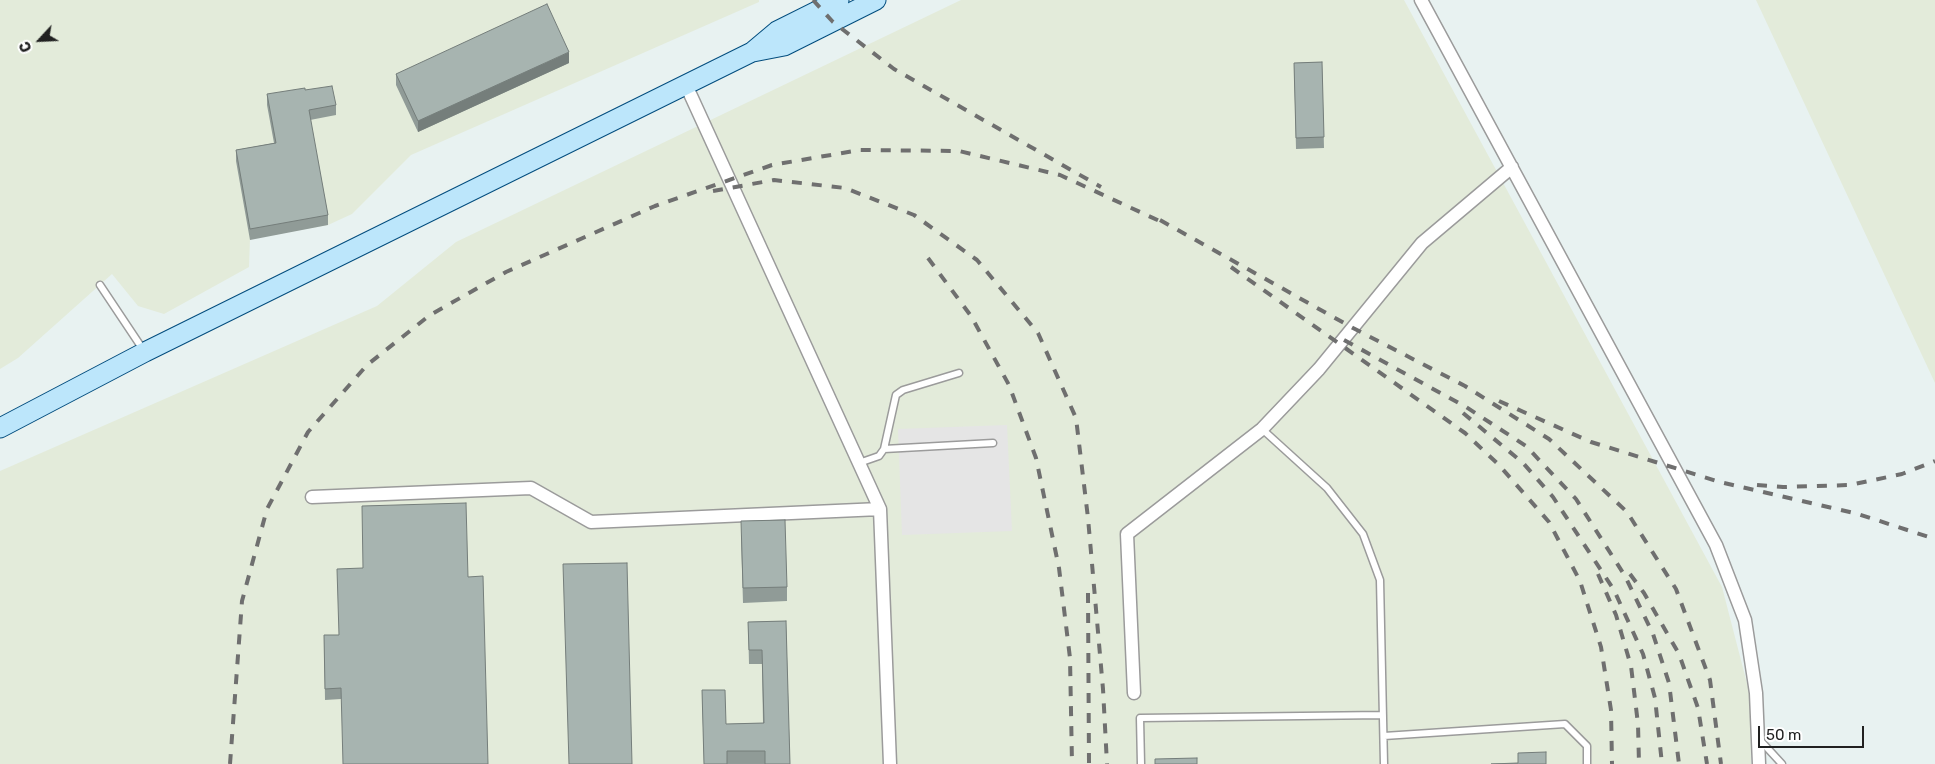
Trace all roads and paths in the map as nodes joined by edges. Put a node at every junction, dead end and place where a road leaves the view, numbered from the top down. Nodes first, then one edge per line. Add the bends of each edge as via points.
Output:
1 (839, 0) edge
2 (876, 0) edge
3 (1421, 0) edge
4 (752, 52) junction
5 (686, 85) junction
6 (1512, 167) junction
7 (100, 285) dead end
8 (145, 352) junction
9 (959, 373) dead end
10 (0, 428) edge
11 (1262, 429) junction
12 (993, 443) dead end
13 (884, 449) junction
14 (858, 463) junction
15 (312, 498) dead end
16 (880, 509) junction
17 (1134, 693) dead end
18 (1383, 715) junction
19 (1384, 736) junction
20 (1758, 738) junction
21 (890, 764) edge
22 (1141, 764) edge
23 (1384, 764) edge
24 (1587, 764) edge
25 (1759, 764) edge
26 (1782, 764) edge

1 - 4 street via 777,31
2 - 4 street via 784,46
3 - 6 street
4 - 5 street
5 - 8 street
5 - 14 street
6 - 11 street via 1422,243 1320,369
6 - 20 street via 1716,546 1745,620 1756,693
7 - 8 lane
8 - 10 street
9 - 13 lane via 896,395
11 - 17 street via 1127,534
11 - 18 lane via 1328,488 1363,534 1380,580
12 - 13 lane
13 - 14 lane via 879,456
14 - 16 street
15 - 16 street via 531,488 591,522
16 - 21 street
18 - 19 lane
18 - 22 lane via 1140,718
19 - 23 lane
19 - 24 lane via 1565,724 1587,746
20 - 25 street
20 - 26 lane

